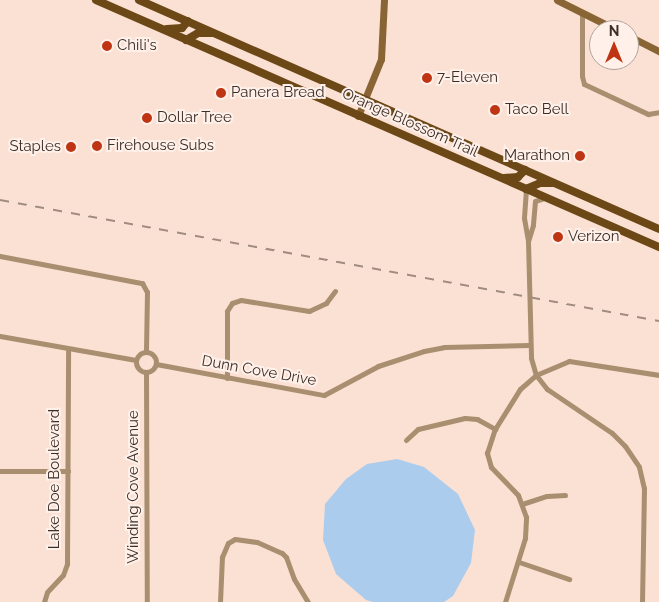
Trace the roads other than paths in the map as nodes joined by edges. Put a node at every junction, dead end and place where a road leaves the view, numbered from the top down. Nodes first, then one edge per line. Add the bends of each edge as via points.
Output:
1 (96, 0) edge
2 (139, 0) edge
3 (384, 0) edge
4 (557, 0) edge
5 (582, 12) junction
6 (598, 20) edge
7 (188, 21) junction
8 (160, 28) junction
9 (215, 34) junction
10 (186, 40) junction
11 (639, 41) edge
12 (659, 51) edge
13 (365, 99) junction
14 (659, 112) edge
15 (358, 116) junction
16 (525, 170) junction
17 (500, 178) junction
18 (556, 184) junction
19 (526, 189) junction
20 (546, 198) junction
21 (659, 229) edge
22 (528, 241) junction
23 (659, 248) edge
24 (0, 256) edge
25 (334, 291) dead end
26 (0, 336) edge
27 (529, 345) junction
28 (68, 349) junction
29 (146, 352) junction
30 (136, 360) junction
31 (156, 364) junction
32 (146, 372) junction
33 (536, 375) junction
34 (659, 375) edge
35 (227, 378) junction
36 (495, 429) junction
37 (406, 440) dead end
38 (0, 471) edge
39 (68, 471) junction
40 (565, 495) dead end
41 (522, 504) junction
42 (519, 562) junction
43 (569, 579) dead end
44 (44, 602) edge
45 (147, 602) edge
46 (220, 602) edge
47 (308, 602) edge
48 (505, 602) edge
49 (642, 602) edge

1 - 8 main road, Orange Blossom Trail
2 - 7 main road, Orange Blossom Trail
3 - 13 street via 381,59
4 - 5 street
5 - 6 street
5 - 14 street via 584,84 648,114
7 - 8 main road via 175,30
7 - 9 main road, Orange Blossom Trail
8 - 10 main road, Orange Blossom Trail
9 - 10 main road via 198,33
9 - 13 main road, Orange Blossom Trail
10 - 15 main road, Orange Blossom Trail
11 - 12 street
13 - 15 street
13 - 16 main road, Orange Blossom Trail
15 - 17 main road, Orange Blossom Trail
16 - 17 main road via 518,177
16 - 18 main road, Orange Blossom Trail
17 - 19 main road, Orange Blossom Trail
18 - 19 main road via 540,183
18 - 21 main road, Orange Blossom Trail
19 - 20 main road, Orange Blossom Trail
19 - 22 street via 524,218
20 - 22 street via 535,201
20 - 23 main road, Orange Blossom Trail
22 - 27 street
24 - 29 street via 142,282 147,292
25 - 35 street via 326,303 309,311 240,300 232,303 227,311
26 - 28 street
27 - 33 street
27 - 35 street, Dunn Cove Drive via 444,347 424,351 378,366 324,394
28 - 30 street
28 - 39 street, Lake Doe Boulevard
29 - 30 street via 138,355
29 - 31 street via 154,356
30 - 32 street via 139,370
31 - 32 street
31 - 35 street, Dunn Cove Drive
32 - 45 street, Winding Cove Avenue
33 - 34 street via 569,361
33 - 36 street via 520,389
33 - 49 street via 562,401 612,433 626,446 639,467 644,488
36 - 37 street via 477,419 465,418 418,429
36 - 41 street via 488,446 489,461 495,472 512,486
38 - 39 street
39 - 44 street, Lake Doe Boulevard via 67,564 63,575 47,592
40 - 41 street via 547,496
41 - 42 street via 526,529
42 - 43 street
42 - 48 street
46 - 47 street via 221,561 230,541 252,541 282,553

